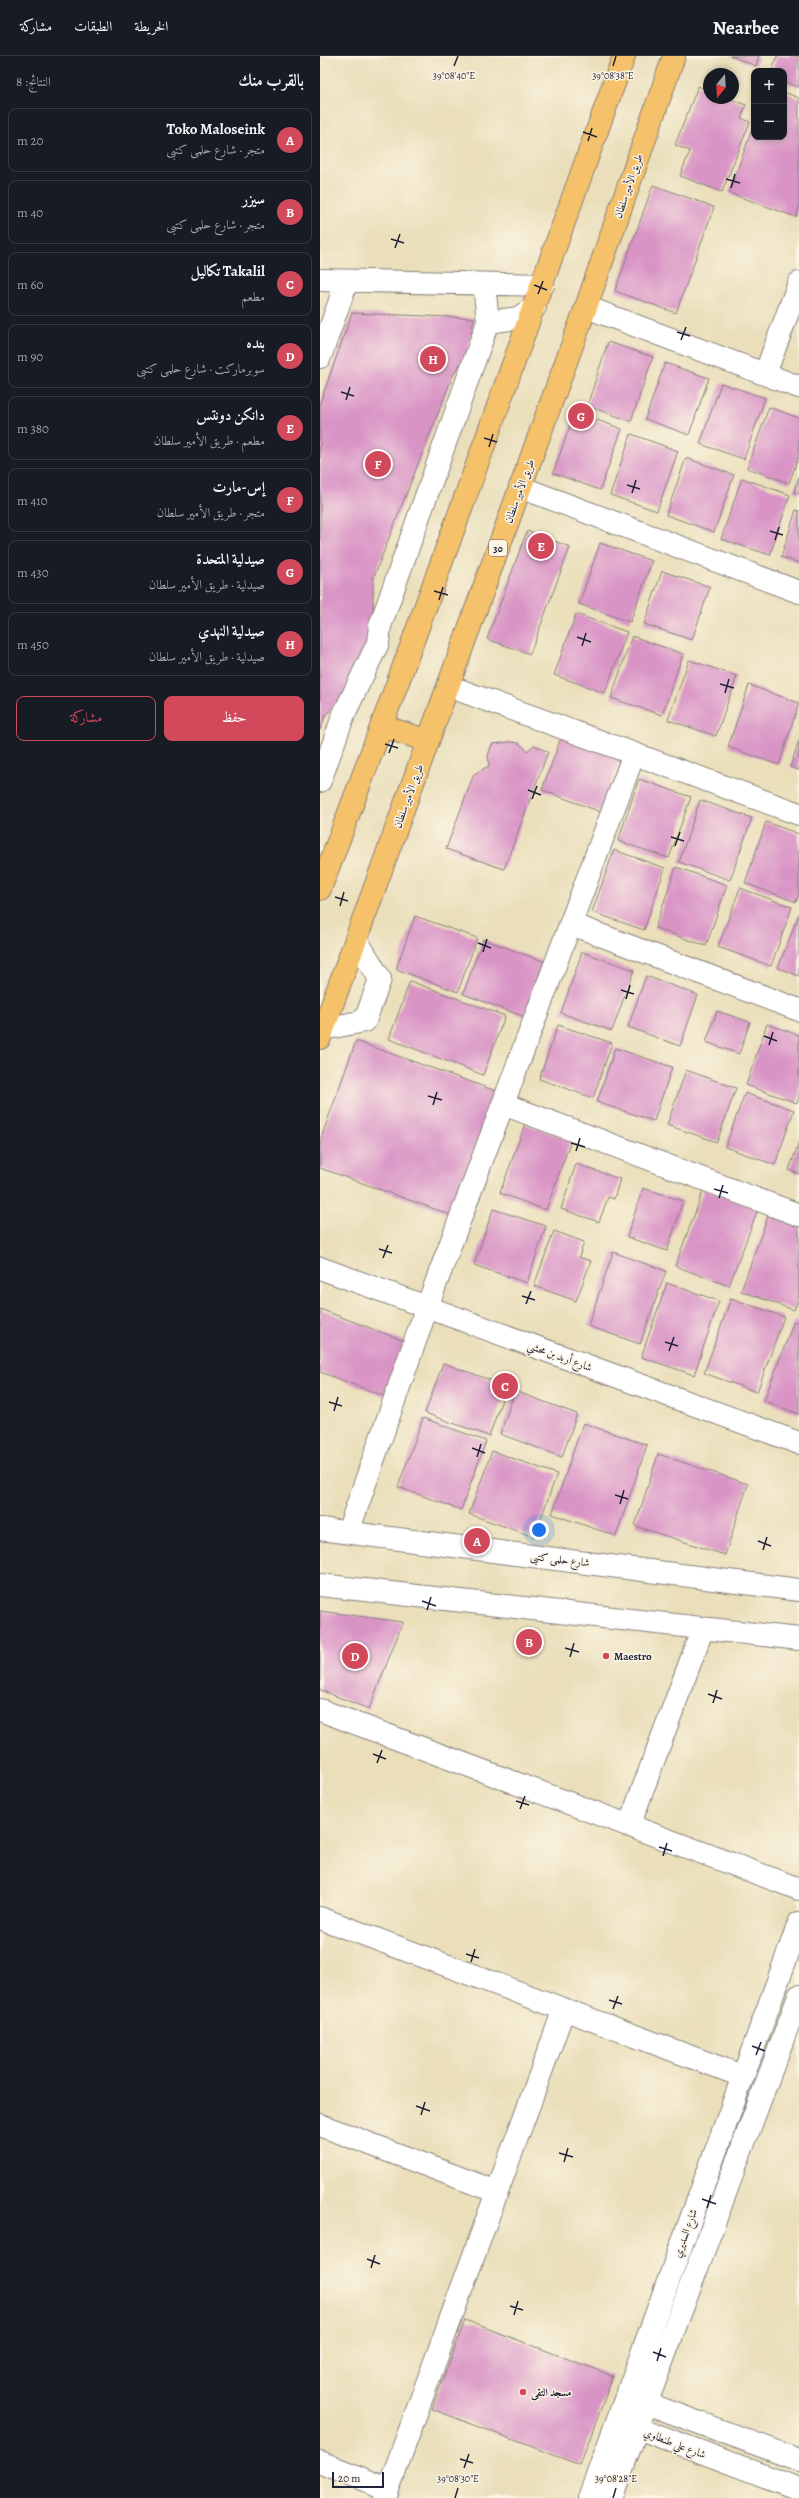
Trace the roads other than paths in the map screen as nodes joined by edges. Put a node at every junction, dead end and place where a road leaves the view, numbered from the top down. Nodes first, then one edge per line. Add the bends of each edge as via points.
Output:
1 (624, 56) edge
2 (674, 56) edge
3 (320, 280) edge
4 (347, 281) junction
5 (799, 283) edge
6 (484, 284) junction
7 (543, 285) junction
8 (535, 307) junction
9 (586, 307) junction
10 (488, 322) junction
11 (320, 357) edge
12 (765, 374) junction
13 (799, 387) edge
14 (520, 487) junction
15 (799, 592) edge
16 (448, 686) junction
17 (382, 726) junction
18 (428, 741) junction
19 (634, 754) junction
20 (320, 781) edge
21 (799, 814) edge
22 (320, 889) edge
23 (570, 924) junction
24 (356, 940) junction
25 (799, 1010) edge
26 (322, 1034) edge
27 (503, 1104) junction
28 (799, 1215) edge
29 (320, 1268) edge
30 (427, 1307) junction
31 (799, 1443) edge
32 (320, 1529) edge
33 (348, 1532) junction
34 (320, 1585) edge
35 (799, 1590) edge
36 (703, 1628) junction
37 (799, 1639) edge
38 (320, 1710) edge
39 (629, 1826) junction
40 (799, 1889) edge
41 (320, 1918) edge
42 (799, 1923) edge
43 (799, 1996) edge
44 (564, 2009) junction
45 (742, 2076) junction
46 (320, 2125) edge
47 (496, 2192) junction
48 (646, 2403) junction
49 (622, 2409) junction
50 (638, 2428) junction
51 (799, 2460) edge
52 (320, 2462) edge
53 (799, 2489) edge
54 (386, 2493) edge
55 (588, 2498) edge
56 (611, 2498) edge

1 - 7 main road
2 - 9 main road, طريق الأمير سلطان / 30
3 - 4 street
4 - 6 street
4 - 11 street
5 - 12 street
6 - 7 street
6 - 10 street
7 - 8 main road
8 - 10 street via 518,318
8 - 17 main road
9 - 12 street
9 - 14 main road, طريق الأمير سلطان / 30
10 - 20 street via 380,626 378,642 344,714
12 - 13 street
14 - 15 street
14 - 16 main road, طريق الأمير سلطان / 30
16 - 18 main road, طريق الأمير سلطان / 30
16 - 19 street
17 - 18 main road
17 - 22 main road
18 - 24 main road, طريق الأمير سلطان / 30
19 - 21 street
19 - 23 street
23 - 25 street
23 - 27 street
24 - 26 main road, طريق الأمير سلطان / 30
24 - 26 street via 380,979 365,1021
27 - 28 street
27 - 30 street
29 - 30 street, شارع أربد بن محشي
30 - 31 street, شارع أربد بن محشي
30 - 33 street
32 - 33 street, شارع حلمى كتبى
33 - 35 street, شارع حلمى كتبى
34 - 36 street
36 - 37 street
36 - 39 street
38 - 39 street
39 - 40 street
41 - 44 street
42 - 45 street, شارع السديري
43 - 48 street
44 - 45 street
44 - 47 street
45 - 49 street, شارع السديري
46 - 47 street
47 - 54 street
48 - 49 street
48 - 50 street
48 - 51 street
49 - 50 street, شارع علي طنطاوي
49 - 55 street, شارع السديري
50 - 53 street, شارع علي طنطاوي
50 - 56 street
52 - 54 street

